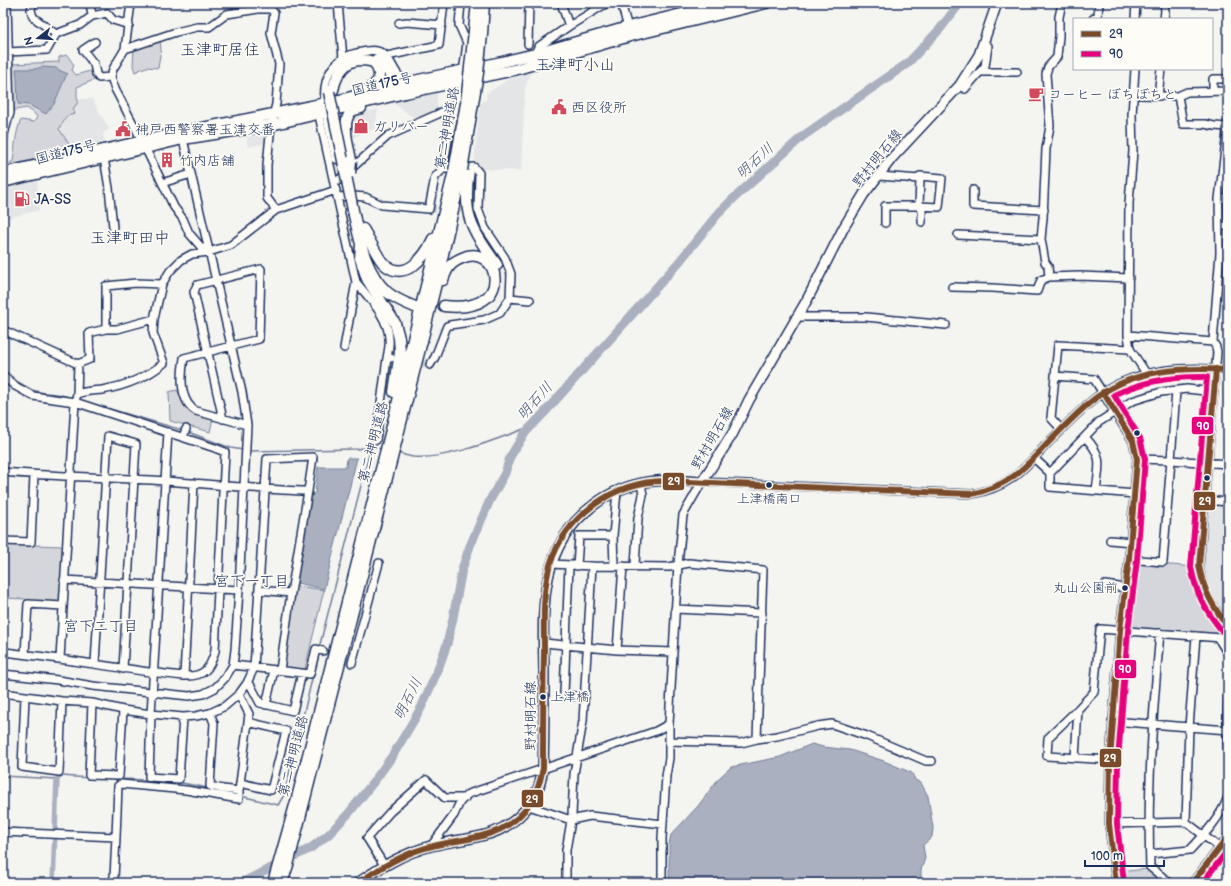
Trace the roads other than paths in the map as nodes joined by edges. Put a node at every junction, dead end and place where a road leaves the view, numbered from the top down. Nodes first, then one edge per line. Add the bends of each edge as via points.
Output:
1 (7, 3) edge
2 (33, 3) edge
3 (90, 3) edge
4 (131, 3) edge
5 (338, 3) edge
6 (444, 3) edge
7 (461, 3) edge
8 (477, 3) edge
9 (484, 3) edge
10 (529, 3) edge
11 (561, 3) edge
12 (592, 3) edge
13 (607, 3) edge
14 (621, 3) edge
15 (727, 3) edge
16 (766, 3) edge
17 (997, 3) edge
18 (1062, 3) edge
19 (1099, 3) edge
20 (1136, 3) edge
21 (1164, 3) edge
22 (258, 6) edge
23 (594, 11) junction
24 (92, 16) junction
25 (1094, 18) edge
26 (1135, 18) edge
27 (1164, 18) edge
28 (399, 23) dead end
29 (129, 25) junction
30 (442, 25) junction
31 (568, 26) junction
32 (629, 31) junction
33 (478, 33) junction
34 (56, 34) junction
35 (95, 42) dead end
36 (983, 43) junction
37 (528, 44) dead end
38 (125, 49) junction
39 (8, 52) junction
40 (535, 54) junction
41 (387, 56) junction
42 (343, 58) junction
43 (463, 70) junction
44 (1135, 70) edge
45 (1161, 70) edge
46 (980, 72) junction
47 (1017, 72) dead end
48 (111, 77) junction
49 (1228, 79) edge
50 (6, 80) edge
51 (462, 81) junction
52 (405, 83) junction
53 (960, 85) junction
54 (331, 91) junction
55 (1213, 91) junction
56 (1228, 91) edge
57 (1134, 93) junction
58 (6, 94) edge
59 (1158, 96) junction
60 (1178, 96) junction
61 (340, 100) junction
62 (371, 102) junction
63 (458, 103) junction
64 (322, 108) junction
65 (273, 114) junction
66 (1228, 124) edge
67 (270, 125) junction
68 (1228, 126) edge
69 (182, 135) junction
70 (3, 141) edge
71 (144, 144) junction
72 (104, 158) junction
73 (443, 169) junction
74 (462, 170) junction
75 (3, 173) edge
76 (191, 174) junction
77 (879, 176) junction
78 (348, 177) junction
79 (920, 180) junction
80 (3, 182) edge
81 (162, 182) junction
82 (973, 190) dead end
83 (336, 191) junction
84 (1228, 198) edge
85 (1219, 199) junction
86 (918, 206) junction
87 (276, 210) junction
88 (1044, 210) junction
89 (357, 213) junction
90 (922, 222) dead end
91 (885, 223) dead end
92 (441, 226) junction
93 (1220, 226) junction
94 (1228, 226) edge
95 (113, 227) dead end
96 (364, 229) junction
97 (958, 235) dead end
98 (1041, 239) junction
99 (361, 244) junction
100 (209, 252) junction
101 (1049, 277) junction
102 (1129, 278) junction
103 (216, 280) junction
104 (356, 282) junction
105 (162, 284) junction
106 (952, 287) dead end
107 (510, 298) junction
108 (530, 300) dead end
109 (796, 317) junction
110 (154, 319) junction
111 (946, 325) dead end
112 (106, 329) junction
113 (3, 330) edge
114 (424, 333) junction
115 (1128, 335) junction
116 (1213, 342) junction
117 (231, 346) junction
118 (344, 348) dead end
119 (1130, 349) junction
120 (208, 352) junction
121 (78, 364) junction
122 (430, 365) dead end
123 (1216, 369) junction
124 (1228, 370) edge
125 (1146, 373) junction
126 (3, 376) edge
127 (1055, 376) junction
128 (1176, 391) junction
129 (1103, 392) junction
130 (1214, 392) junction
131 (77, 394) junction
132 (75, 402) junction
133 (1115, 412) junction
134 (223, 419) junction
135 (247, 425) junction
136 (186, 429) dead end
137 (1061, 429) junction
138 (168, 432) junction
139 (391, 434) junction
140 (183, 437) junction
141 (1085, 437) junction
142 (376, 440) dead end
143 (1034, 458) junction
144 (1137, 459) junction
145 (1171, 460) junction
146 (1208, 463) junction
147 (1228, 464) edge
148 (3, 472) edge
149 (1050, 473) junction
150 (34, 475) junction
151 (70, 476) junction
152 (106, 478) junction
153 (134, 479) junction
154 (164, 481) junction
155 (381, 482) junction
156 (702, 482) junction
157 (194, 483) junction
158 (641, 483) junction
159 (224, 486) junction
160 (244, 488) junction
161 (264, 490) junction
162 (616, 491) junction
163 (1096, 491) junction
164 (308, 492) junction
165 (1135, 494) junction
166 (1205, 500) junction
167 (1228, 502) edge
168 (613, 536) junction
169 (1110, 540) dead end
170 (3, 541) edge
171 (1131, 542) junction
172 (1129, 559) junction
173 (378, 563) dead end
174 (551, 564) junction
175 (678, 564) junction
176 (569, 565) junction
177 (577, 566) junction
178 (592, 566) junction
179 (614, 566) junction
180 (623, 566) junction
181 (635, 566) junction
182 (64, 580) junction
183 (99, 582) junction
184 (128, 584) junction
185 (158, 585) junction
186 (1105, 585) dead end
187 (189, 587) junction
188 (1126, 588) junction
189 (218, 589) junction
190 (239, 590) junction
191 (259, 590) junction
192 (291, 593) junction
193 (63, 606) junction
194 (675, 609) junction
195 (762, 613) junction
196 (1228, 626) edge
197 (1120, 630) junction
198 (1160, 633) junction
199 (1228, 633) edge
200 (1196, 636) junction
201 (1218, 638) junction
202 (544, 643) junction
203 (566, 645) junction
204 (587, 647) junction
205 (617, 650) junction
206 (323, 651) dead end
207 (3, 652) edge
208 (673, 652) junction
209 (25, 654) junction
210 (1228, 654) edge
211 (60, 658) junction
212 (352, 663) dead end
213 (95, 664) junction
214 (233, 665) junction
215 (254, 668) junction
216 (123, 669) junction
217 (277, 670) junction
218 (154, 673) junction
219 (302, 673) junction
220 (3, 674) edge
221 (184, 676) junction
222 (246, 683) junction
223 (3, 693) edge
224 (153, 693) junction
225 (239, 694) junction
226 (1228, 695) edge
227 (25, 696) junction
228 (584, 697) junction
229 (62, 701) junction
230 (92, 703) junction
231 (266, 705) junction
232 (1078, 709) junction
233 (123, 710) junction
234 (210, 713) junction
235 (151, 714) junction
236 (183, 717) junction
237 (1112, 721) junction
238 (248, 722) junction
239 (669, 724) junction
240 (1152, 724) junction
241 (1189, 727) junction
242 (1227, 730) edge
243 (757, 739) junction
244 (668, 741) junction
245 (576, 758) junction
246 (1075, 758) junction
247 (1228, 759) edge
248 (1110, 760) junction
249 (932, 761) dead end
250 (544, 768) junction
251 (240, 787) junction
252 (301, 796) junction
253 (1228, 797) edge
254 (465, 798) junction
255 (529, 806) junction
256 (571, 820) junction
257 (1186, 822) junction
258 (1149, 823) junction
259 (663, 824) junction
260 (1109, 824) junction
261 (3, 832) edge
262 (1204, 835) junction
263 (116, 837) junction
264 (1228, 837) edge
265 (431, 846) junction
266 (1220, 848) junction
267 (1150, 854) junction
268 (384, 865) junction
269 (110, 883) edge
270 (273, 883) edge
271 (282, 883) edge
272 (358, 883) edge
273 (566, 883) edge
274 (662, 883) edge
275 (1116, 883) edge
276 (1170, 883) edge
277 (1192, 883) edge

1 - 39 street
2 - 34 street via 33,17
3 - 24 street
4 - 29 street
5 - 42 street
6 - 30 street
7 - 43 street via 459,25 467,43
8 - 33 highway, 第二神明道路
9 - 33 highway, 第二神明道路
10 - 37 street
11 - 31 street
12 - 23 street
13 - 23 street
14 - 32 street
15 - 32 highway, 国道175号
16 - 32 highway, 国道175号
17 - 36 main road, 野村明石線
18 - 88 street via 1057,57 1048,67 1046,74 1050,126 1046,149
19 - 25 street via 1098,15
20 - 26 street
21 - 27 street
22 - 38 street via 227,14 209,27 176,32
22 - 65 street via 271,9 274,14 271,33 280,64
23 - 31 street
24 - 29 street via 107,13 113,20
24 - 34 street via 80,25
28 - 30 street
29 - 38 street
30 - 41 street via 440,45
31 - 40 street via 538,47
32 - 40 highway, 国道175号
32 - 51 highway, 国道175号 via 514,70
33 - 74 highway, 第二神明道路, bridge via 466,103
33 - 74 highway, 第二神明道路, bridge via 475,122
34 - 39 street via 47,50
35 - 48 street via 83,50 94,64 99,78
36 - 46 street via 988,46 985,66
36 - 53 main road, 野村明石線 via 979,55
38 - 48 street
39 - 50 street
40 - 43 highway, 国道175号
41 - 42 street via 372,50
41 - 52 street
42 - 64 street via 336,62 327,79
43 - 51 street
43 - 52 highway, 国道175号
44 - 57 street
45 - 59 street
46 - 47 street
46 - 53 street via 965,89
48 - 71 street via 114,89
49 - 55 street via 1212,79
50 - 58 street
51 - 62 highway, 国道175号
51 - 63 street
52 - 54 highway via 390,74 381,61 370,55 359,56 347,59 336,67 329,82
52 - 61 highway, 国道175号
53 - 77 main road, 野村明石線 via 892,158
54 - 61 highway via 342,68 352,61 374,62 379,71 379,78 373,86
54 - 78 highway, bridge
55 - 56 street
55 - 60 street via 1186,92
57 - 59 street
57 - 102 street via 1129,203
58 - 70 street via 10,113
59 - 60 street
60 - 68 street via 1183,124
61 - 64 highway, 国道175号
62 - 64 highway, 国道175号
62 - 78 highway, bridge via 352,111 346,120 351,160
63 - 73 street
63 - 83 street via 388,136
64 - 65 highway, 国道175号
64 - 67 highway, 国道175号
64 - 78 highway, bridge via 337,158
64 - 83 street
65 - 67 street
65 - 69 highway, 国道175号
66 - 68 street
67 - 69 highway, 国道175号
67 - 87 street via 267,198
68 - 85 street
69 - 71 highway, 国道175号
69 - 76 street
71 - 72 highway, 国道175号
71 - 75 highway, 国道175号
71 - 81 street
72 - 80 highway, 国道175号
72 - 95 street
73 - 83 street via 435,177 429,209 382,205 365,197
73 - 107 street via 474,167 479,173 478,209 485,228 505,258 511,274
74 - 92 highway, 第二神明道路
74 - 114 highway, 第二神明道路
74 - 114 highway via 468,217 497,265 500,282 495,297 482,308 466,312 442,309 478,304 494,287 494,271 486,260 466,256 453,263 447,269 433,318
76 - 81 street
76 - 100 street
77 - 79 street
77 - 109 main road, 野村明石線 via 864,194 844,227
78 - 89 highway
79 - 86 street
79 - 86 street via 920,176 942,178 939,206
81 - 100 street via 174,207 184,218 189,233
82 - 88 street via 973,206
83 - 87 street
83 - 104 street
84 - 85 street
85 - 93 street
86 - 90 street via 922,211
86 - 91 street via 886,206
87 - 100 street via 231,245
88 - 98 street
89 - 96 highway
89 - 99 highway
92 - 96 highway via 417,264 404,270 393,269 384,263
92 - 139 highway, 第二神明道路
93 - 94 street
93 - 116 street
96 - 99 highway via 366,244 378,272 386,283 416,304 400,300 387,292 374,277
97 - 98 street
98 - 101 street
99 - 139 highway via 360,258 367,279 395,323 400,338
100 - 103 street
100 - 105 street via 192,254 180,260
101 - 102 street
101 - 106 street via 1042,280 1037,291
102 - 115 street
103 - 117 street
103 - 117 street via 261,269 259,339
103 - 120 street via 197,285 194,292
104 - 118 street
104 - 142 street via 380,312 390,338
105 - 110 street
105 - 112 street via 106,286
107 - 108 street
107 - 122 street via 500,313 484,320 448,326
109 - 111 street via 866,317
109 - 156 main road, 野村明石線 via 749,400 734,433
110 - 112 street via 117,329
110 - 131 street via 153,333 164,363 126,385
112 - 121 street via 89,333 90,359
113 - 121 street
114 - 139 highway, 第二神明道路
115 - 116 street
115 - 119 street
116 - 123 street via 1217,352
117 - 120 street
117 - 135 street
119 - 125 street
119 - 127 street via 1058,345
120 - 134 street
120 - 134 street via 184,358 183,394 190,407 196,411
121 - 131 street
123 - 124 street
123 - 125 street via 1183,368
123 - 130 street
125 - 129 street
126 - 132 street via 33,396
127 - 129 street via 1094,379
127 - 137 street via 1051,418
128 - 130 street via 1187,389
128 - 133 street via 1161,392 1132,401
128 - 145 street
129 - 133 street
129 - 137 street
130 - 146 street
131 - 132 street
132 - 138 street
132 - 151 street
133 - 141 street via 1099,422
133 - 144 street via 1132,440
134 - 135 street
135 - 160 street
136 - 140 street
137 - 143 street
138 - 140 street
138 - 154 street
139 - 155 highway, 第二神明道路
139 - 155 highway, 第二神明道路 via 380,469
140 - 159 street via 225,452
141 - 149 street
141 - 163 street via 1094,447 1099,461
143 - 149 street
143 - 156 street via 1003,485 972,494
144 - 145 street
144 - 165 street
145 - 146 street
145 - 172 street via 1162,562
146 - 147 street
146 - 166 street
148 - 150 street
149 - 163 street via 1050,487
150 - 151 street
150 - 170 street via 31,542
151 - 152 street
151 - 182 street
152 - 153 street
152 - 153 street via 108,436 136,444
152 - 183 street
153 - 154 street
153 - 184 street
154 - 157 street
154 - 185 street
155 - 252 highway, 第二神明道路
156 - 158 main road, 野村明石線
156 - 175 street via 683,515
157 - 159 street
157 - 187 street
158 - 162 main road, 野村明石線
158 - 181 street via 643,494 638,518
159 - 160 street
159 - 189 street
160 - 161 street
160 - 190 street
161 - 164 street
161 - 164 street via 267,459 313,457
161 - 191 street
162 - 168 street
162 - 174 main road, 野村明石線 via 595,503 575,522 565,534
163 - 165 street
164 - 192 street
165 - 171 street
166 - 167 street
166 - 196 street via 1199,566 1211,604
168 - 177 street via 579,536
168 - 179 street
169 - 171 street
171 - 172 street
172 - 188 street
173 - 212 street
174 - 176 street
174 - 202 main road, 野村明石線 via 544,606
175 - 181 street via 669,567
175 - 194 street
175 - 195 street via 710,564 764,570
176 - 177 street
176 - 203 street
177 - 178 street
178 - 179 street
178 - 204 street
179 - 180 street
180 - 181 street
180 - 205 street
182 - 183 street
182 - 193 street
183 - 184 street
183 - 213 street
184 - 185 street
184 - 216 street
185 - 187 street
185 - 218 street
186 - 188 street
187 - 189 street
187 - 221 street
188 - 197 street
189 - 190 street
189 - 221 street via 215,652 212,661 202,674
190 - 214 street
191 - 192 street
191 - 215 street
192 - 217 street
193 - 209 street via 28,604
193 - 211 street
194 - 195 street
194 - 208 street
195 - 243 street
197 - 198 street
197 - 232 street via 1100,628 1094,692
197 - 237 street
198 - 200 street
198 - 240 street
199 - 201 street
200 - 201 street
200 - 241 street
201 - 210 street
202 - 203 street
202 - 250 main road, 野村明石線
203 - 204 street
203 - 228 street via 564,695
204 - 205 street
204 - 228 street
205 - 208 street
206 - 219 street via 316,649 310,674
207 - 209 street
208 - 239 street
209 - 211 street
211 - 213 street
213 - 216 street
214 - 215 street
214 - 224 street via 215,688 203,694 189,696
215 - 217 street
215 - 222 street
216 - 218 street
217 - 219 street
217 - 231 street
218 - 221 street
218 - 224 street
219 - 231 street via 293,711
220 - 224 street
222 - 225 street
222 - 231 street via 260,703
223 - 227 street
224 - 235 street
225 - 234 street via 225,706
225 - 238 street via 249,714
226 - 242 street
227 - 229 street
227 - 229 street via 22,767 59,772
228 - 245 street via 583,722
229 - 230 street
230 - 233 street
230 - 233 street via 89,775 119,776
232 - 246 street
232 - 246 street via 1048,738 1047,756
233 - 235 street
234 - 236 street
234 - 251 street via 214,723 210,786 223,789
235 - 236 street
235 - 236 street via 149,777 179,779
237 - 240 street
237 - 248 street
238 - 251 street
238 - 251 street via 286,731 271,790
239 - 244 street
239 - 245 street via 656,731
240 - 241 street
240 - 258 street
241 - 242 street
241 - 257 street
242 - 247 street
243 - 244 street via 741,743
243 - 249 street via 832,724 926,761
244 - 259 street via 669,758
245 - 250 street
245 - 256 street
246 - 248 street
248 - 260 street
250 - 254 street via 468,794
250 - 255 main road, 野村明石線
251 - 263 street via 239,799 186,790 121,784 118,786
252 - 270 highway, 第二神明道路
252 - 271 highway, 第二神明道路 via 288,865
253 - 262 street via 1225,807
254 - 265 street
254 - 268 street via 445,798 426,780 390,812 367,838
255 - 256 street
255 - 265 main road, 野村明石線 via 504,828 486,835
256 - 259 street via 590,816
256 - 273 street via 566,850
257 - 258 street
257 - 262 street
258 - 260 street
258 - 267 street
259 - 274 street
260 - 275 street
261 - 263 street
262 - 266 street
262 - 267 street via 1190,850
263 - 269 street via 114,878
264 - 266 street
265 - 268 main road, 野村明石線
266 - 277 street
267 - 276 street via 1150,867
268 - 272 main road, 野村明石線

